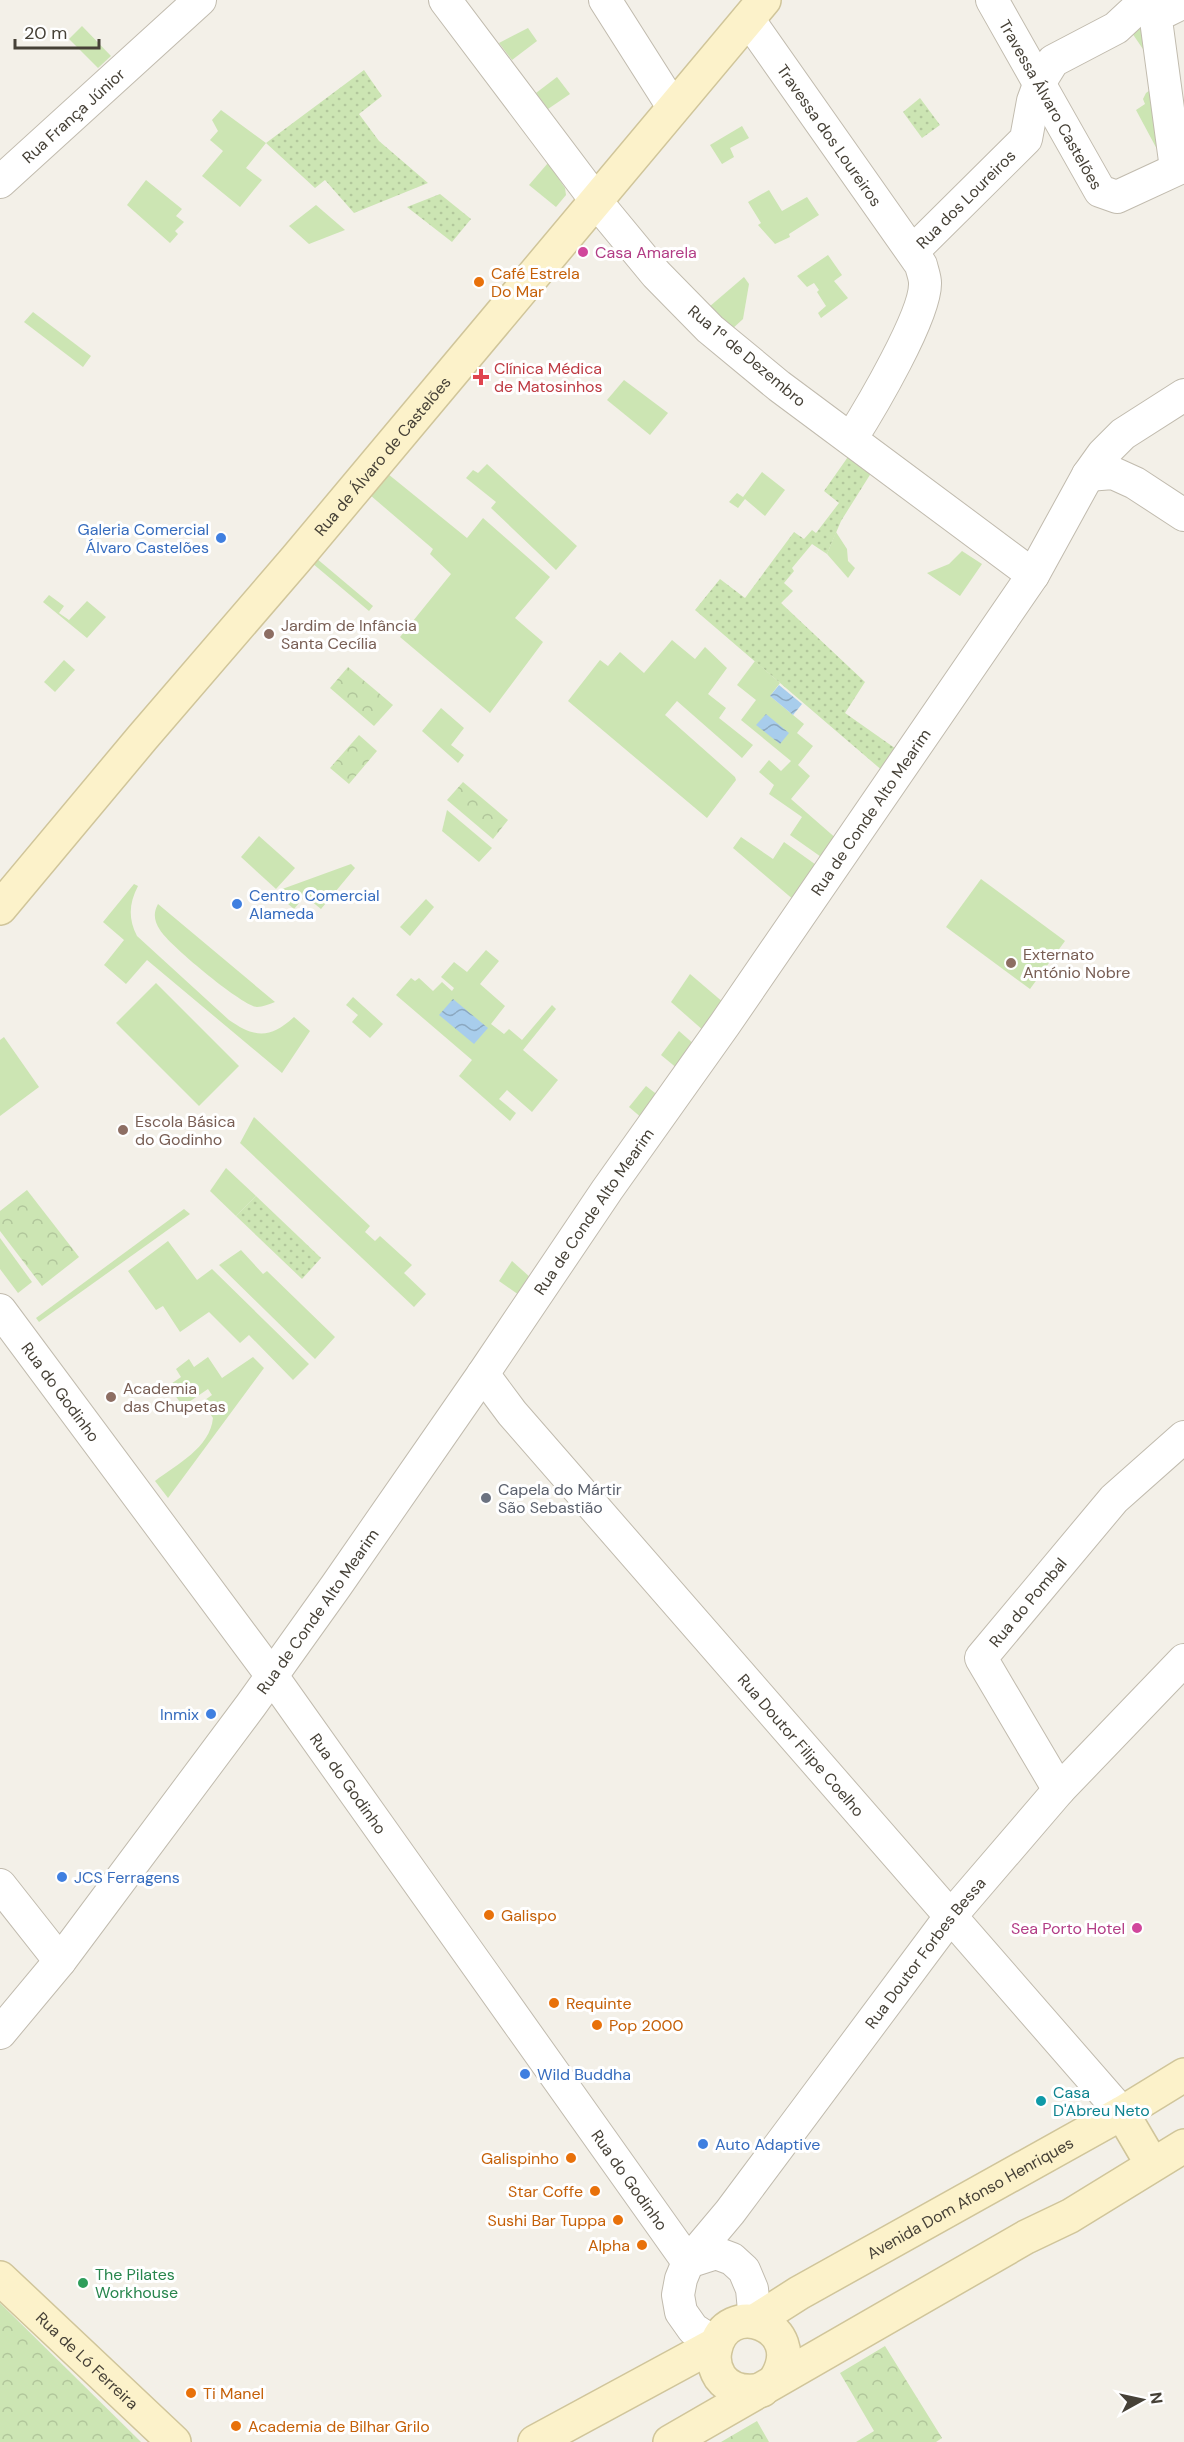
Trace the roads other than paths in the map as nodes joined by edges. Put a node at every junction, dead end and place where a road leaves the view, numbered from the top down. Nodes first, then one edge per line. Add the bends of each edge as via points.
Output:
1 (200, 0) edge
2 (446, 0) edge
3 (605, 0) edge
4 (992, 0) edge
5 (1146, 0) edge
6 (1184, 2) edge
7 (756, 9) edge
8 (1040, 82) junction
9 (673, 107) junction
10 (1184, 156) edge
11 (1184, 166) edge
12 (0, 182) edge
13 (597, 201) junction
14 (913, 251) junction
15 (1184, 395) edge
16 (851, 439) junction
17 (1088, 475) junction
18 (1184, 515) edge
19 (1033, 575) junction
20 (0, 909) edge
21 (0, 1310) edge
22 (483, 1374) junction
23 (1184, 1437) edge
24 (1184, 1660) edge
25 (272, 1676) junction
26 (1059, 1790) junction
27 (0, 1885) edge
28 (950, 1917) junction
29 (60, 1961) junction
30 (0, 2033) edge
31 (1184, 2075) edge
32 (1122, 2113) junction
33 (1184, 2146) edge
34 (1152, 2164) junction
35 (688, 2262) junction
36 (0, 2278) edge
37 (755, 2321) junction
38 (716, 2344) junction
39 (769, 2384) junction
40 (174, 2442) edge
41 (536, 2442) edge
42 (670, 2442) edge

1 - 12 street, Rua França Júnior
2 - 13 street, Rua 1ª de Dezembro
3 - 9 street
4 - 8 street, Travessa Álvaro Castelões
5 - 8 street, Rua dos Loureiros via 1116,28 1053,61
6 - 10 street via 1166,11 1164,0 1154,4 1175,161
7 - 9 main road, Rua de Álvaro de Castelões
7 - 14 street, Travessa dos Loureiros
8 - 11 street, Travessa Álvaro Castelões via 1100,191 1117,197
8 - 14 street, Rua dos Loureiros via 1026,139
9 - 13 main road, Rua de Álvaro de Castelões
13 - 16 street, Rua 1ª de Dezembro via 656,274 710,329
13 - 20 main road, Rua de Álvaro de Castelões
14 - 16 street, Rua dos Loureiros via 925,283 919,310
15 - 17 street, Rua de Conde Alto Mearim via 1123,434
16 - 19 street, Rua 1ª de Dezembro
17 - 18 street via 1113,473
17 - 19 street, Rua de Conde Alto Mearim
19 - 22 street, Rua de Conde Alto Mearim
21 - 25 street, Rua do Godinho
22 - 25 street, Rua de Conde Alto Mearim
22 - 28 street, Rua Doutor Filipe Coelho via 512,1413
23 - 26 street, Rua do Pombal via 1114,1499 981,1658
24 - 26 street, Rua Doutor Forbes Bessa
25 - 29 street, Rua de Conde Alto Mearim
25 - 35 street, Rua do Godinho
26 - 28 street, Rua Doutor Forbes Bessa
27 - 29 street
28 - 32 street, Rua Doutor Filipe Coelho
28 - 35 street, Rua Doutor Forbes Bessa via 730,2212
29 - 30 street, Rua de Conde Alto Mearim
31 - 32 main road, Avenida Dom Afonso Henriques
32 - 34 main road
32 - 37 main road, Avenida Dom Afonso Henriques
33 - 34 main road
34 - 39 main road via 1070,2216 1026,2237
35 - 37 street via 716,2253 732,2259 744,2270 752,2289
35 - 38 street via 678,2295 681,2312 693,2329
36 - 40 main road, Rua de Ló Ferreira
37 - 38 main road, Avenida Dom Afonso Henriques via 742,2321 728,2328
37 - 39 main road via 774,2331 784,2349 784,2360
38 - 39 main road via 715,2367 729,2385 751,2392
38 - 41 main road, Avenida Dom Afonso Henriques
39 - 42 main road

